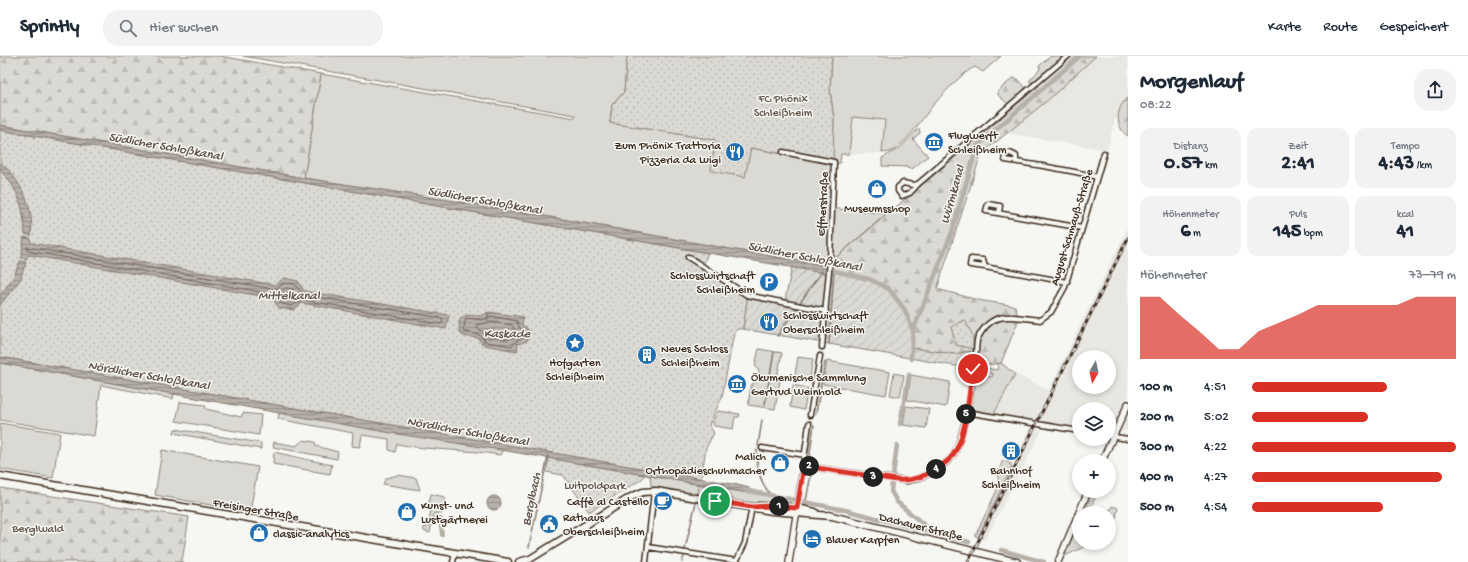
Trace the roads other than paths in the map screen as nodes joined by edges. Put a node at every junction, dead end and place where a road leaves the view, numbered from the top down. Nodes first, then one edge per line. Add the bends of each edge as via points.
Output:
1 (1068, 56) edge
2 (783, 152) dead end
3 (1104, 153) dead end
4 (1016, 161) dead end
5 (1096, 177) junction
6 (918, 184) junction
7 (999, 213) dead end
8 (1082, 228) junction
9 (688, 257) dead end
10 (985, 267) dead end
11 (1067, 282) junction
12 (826, 311) junction
13 (822, 347) tunnel mouth
14 (820, 356) tunnel mouth
15 (1128, 404) edge
16 (966, 412) junction
17 (810, 416) dead end
18 (808, 424) dead end
19 (1116, 427) edge
20 (1072, 430) edge
21 (1116, 437) edge
22 (1128, 440) edge
23 (762, 448) dead end
24 (805, 455) junction
25 (806, 466) junction
26 (0, 476) edge
27 (654, 491) junction
28 (1085, 498) edge
29 (752, 507) junction
30 (797, 508) junction
31 (648, 547) junction
32 (455, 553) junction
33 (1004, 560) edge
34 (736, 561) edge
35 (453, 562) edge
36 (508, 562) edge
37 (523, 562) edge
38 (646, 562) edge
39 (789, 562) edge
40 (1017, 562) edge
41 (1058, 562) edge

1 - 6 street
2 - 12 street, Effnerstraße via 834,162
3 - 5 street, August-Schmauß-Straße
4 - 5 street
5 - 8 street, August-Schmauß-Straße
6 - 6 street via 906,196 902,196 898,191 898,187 903,183
7 - 8 street
8 - 11 street, August-Schmauß-Straße
9 - 12 street via 747,295
10 - 11 street
11 - 16 street, August-Schmauß-Straße via 1051,312 1040,320 1007,316 996,318 982,329 977,340
12 - 13 street, Effnerstraße
14 - 17 street
15 - 19 main road
16 - 20 street
16 - 25 street, August-Schmauß-Straße via 952,457 921,478 897,480
18 - 24 street
21 - 22 street
23 - 24 street
24 - 25 street
25 - 30 street
26 - 32 main road, Freisinger Straße
27 - 29 main road
27 - 31 street
27 - 37 main road via 631,497
28 - 41 main road
29 - 30 main road
29 - 34 street via 745,543
30 - 33 main road, Dachauer Straße
30 - 39 main road
31 - 34 street
31 - 38 street
32 - 35 street
32 - 36 main road, Freisinger Straße
33 - 40 main road, Dachauer Straße

